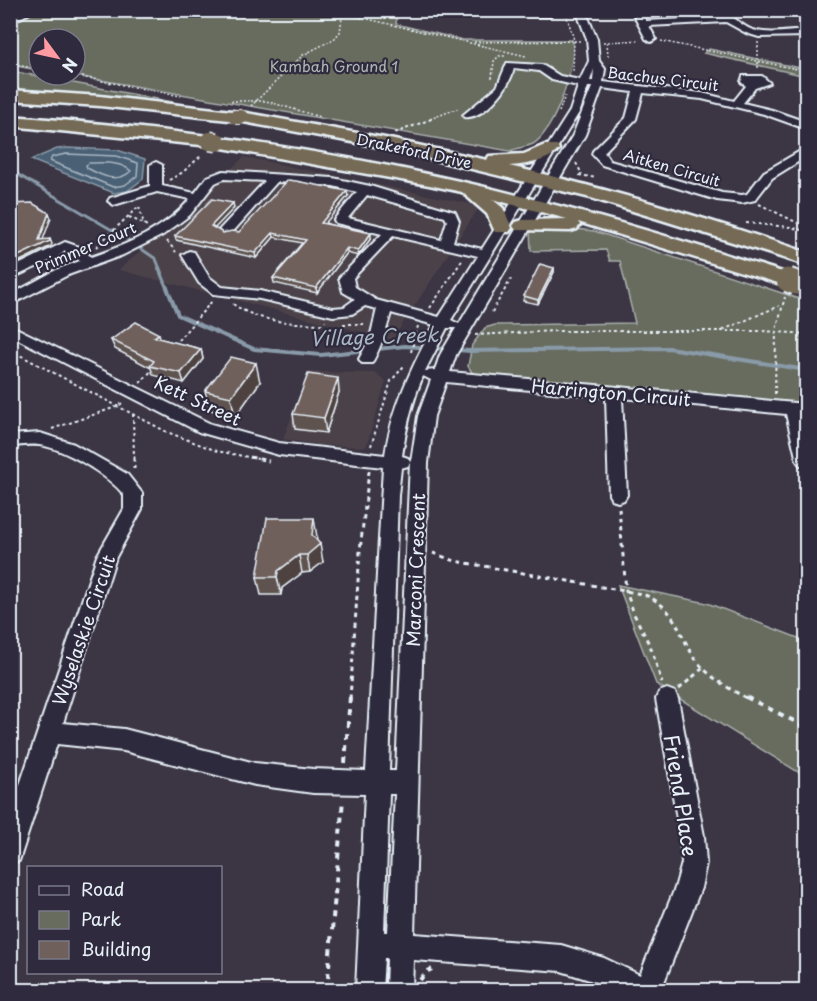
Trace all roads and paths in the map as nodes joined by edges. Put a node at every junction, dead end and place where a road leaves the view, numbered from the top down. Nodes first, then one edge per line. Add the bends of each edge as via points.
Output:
1 (32, 10) edge
2 (329, 10) edge
3 (490, 10) edge
4 (565, 10) edge
5 (580, 10) edge
6 (635, 10) edge
7 (719, 10) edge
8 (342, 12) edge
9 (550, 14) dead end
10 (727, 19) junction
11 (10, 20) edge
12 (644, 24) junction
13 (807, 33) edge
14 (758, 34) junction
15 (651, 39) junction
16 (592, 41) junction
17 (468, 42) junction
18 (574, 42) junction
19 (607, 42) junction
20 (521, 54) junction
21 (531, 57) dead end
22 (758, 60) junction
23 (594, 61) junction
24 (608, 61) dead end
25 (10, 63) edge
26 (27, 67) edge
27 (807, 71) edge
28 (573, 75) dead end
29 (491, 81) dead end
30 (755, 81) joint
31 (585, 84) junction
32 (598, 85) junction
33 (639, 89) junction
34 (10, 95) edge
35 (737, 103) junction
36 (465, 110) joint
37 (242, 113) junction
38 (10, 121) edge
39 (807, 126) edge
40 (394, 134) dead end
41 (212, 144) junction
42 (559, 152) junction
43 (807, 152) edge
44 (449, 157) junction
45 (156, 165) dead end
46 (274, 178) junction
47 (542, 180) junction
48 (460, 186) junction
49 (158, 188) junction
50 (366, 189) junction
51 (198, 197) junction
52 (747, 198) junction
53 (114, 201) dead end
54 (528, 204) junction
55 (640, 206) junction
56 (129, 217) junction
57 (144, 224) dead end
58 (523, 226) junction
59 (807, 227) edge
60 (502, 228) junction
61 (225, 232) edge
62 (390, 232) junction
63 (646, 236) junction
64 (446, 245) junction
65 (468, 250) junction
66 (486, 254) junction
67 (189, 255) dead end
68 (85, 259) junction
69 (805, 259) edge
70 (10, 275) edge
71 (797, 283) edge
72 (364, 300) junction
73 (10, 301) edge
74 (210, 304) dead end
75 (779, 306) dead end
76 (385, 307) junction
77 (424, 317) junction
78 (777, 319) dead end
79 (442, 322) junction
80 (10, 328) edge
81 (778, 330) junction
82 (721, 331) junction
83 (468, 332) junction
84 (807, 334) edge
85 (174, 345) edge
86 (430, 349) junction
87 (10, 350) edge
88 (17, 353) junction
89 (10, 355) edge
90 (367, 359) dead end
91 (160, 361) edge
92 (416, 374) junction
93 (440, 376) junction
94 (132, 391) junction
95 (614, 392) junction
96 (119, 406) junction
97 (776, 407) junction
98 (800, 409) edge
99 (133, 414) junction
100 (167, 432) dead end
101 (39, 438) junction
102 (10, 441) edge
103 (370, 460) junction
104 (392, 461) junction
105 (807, 461) edge
106 (419, 463) junction
107 (123, 481) junction
108 (618, 495) joint
109 (360, 551) junction
110 (387, 551) junction
111 (416, 552) junction
112 (626, 591) junction
113 (703, 668) junction
114 (667, 699) junction
115 (807, 727) edge
116 (49, 732) junction
117 (344, 782) junction
118 (377, 783) junction
119 (407, 783) junction
120 (13, 859) edge
121 (10, 886) edge
122 (371, 944) junction
123 (400, 946) junction
124 (327, 990) edge
125 (369, 990) edge
126 (399, 990) edge
127 (640, 990) edge
128 (648, 990) edge

1 - 11 street
2 - 8 path
3 - 9 street
4 - 18 path via 573,26
5 - 16 street
6 - 12 street
7 - 10 street
8 - 17 path
8 - 37 path via 340,32 334,39 291,65
10 - 12 street
10 - 14 street via 738,28
12 - 15 street
13 - 14 street
14 - 22 path
15 - 19 path
15 - 22 path
16 - 18 path
16 - 19 path
16 - 23 street
17 - 18 path
17 - 20 path
18 - 28 path
19 - 24 path
20 - 21 path
20 - 29 path via 499,56 494,61
22 - 27 path
22 - 30 path
23 - 31 street
23 - 32 street via 600,69
25 - 26 path
30 - 35 street, Bacchus Circuit
31 - 32 street, Bacchus Circuit
31 - 36 street, Bacchus Circuit via 564,80 542,68 510,65 500,91
31 - 42 street
32 - 33 street, Bacchus Circuit
32 - 42 street via 588,115
33 - 35 street, Bacchus Circuit
33 - 52 street, Aitken Circuit via 631,119 599,151 601,159 721,197
34 - 37 highway, Drakeford Drive
35 - 39 street, Bacchus Circuit
36 - 40 path
37 - 44 highway, Drakeford Drive
38 - 41 highway, Drakeford Drive
41 - 48 highway, Drakeford Drive via 351,164
41 - 49 path via 193,165
42 - 44 highway via 518,161
42 - 47 street
42 - 47 street
42 - 55 highway via 574,176
43 - 52 street via 768,176
44 - 47 highway, Drakeford Drive
45 - 49 street
46 - 50 street, Primmer Court via 333,182
46 - 51 street, Primmer Court via 216,177
46 - 61 street
47 - 54 street, Marconi Crescent
47 - 54 street
47 - 55 highway, Drakeford Drive
48 - 54 highway, Drakeford Drive
48 - 60 highway via 496,212
49 - 51 street
49 - 53 street
49 - 56 path
50 - 62 street via 340,220
50 - 64 street, Primmer Court via 451,215
51 - 68 street, Primmer Court via 186,212 138,243
52 - 59 path
54 - 58 street, Marconi Crescent
54 - 60 street, Marconi Crescent
54 - 63 highway, Drakeford Drive
55 - 69 highway, Drakeford Drive
56 - 57 path
56 - 68 path
58 - 63 highway via 583,226
58 - 83 street, Marconi Crescent
60 - 66 street, Marconi Crescent
62 - 64 street
62 - 72 street via 346,278 348,289
63 - 71 highway, Drakeford Drive
64 - 65 street
65 - 66 street
65 - 77 path
66 - 79 street, Marconi Crescent
67 - 72 street via 205,282 218,291 260,295 333,312 347,311
68 - 70 street via 64,246
68 - 73 street, Primmer Court
72 - 76 street
74 - 85 path
75 - 82 path
76 - 77 street
76 - 90 street
77 - 79 street
77 - 86 path via 415,333
78 - 81 path
79 - 83 street
79 - 86 street, Marconi Crescent
80 - 94 street, Kett Street
81 - 82 path
81 - 84 path
81 - 97 path
82 - 83 path
83 - 86 street, Marconi Crescent
86 - 92 street, Marconi Crescent
86 - 93 street, Marconi Crescent
86 - 103 path via 410,358 391,381 371,440
87 - 88 path
88 - 89 path
88 - 96 path
91 - 94 path
92 - 93 street, Harrington Circuit
92 - 104 street, Marconi Crescent via 401,414
93 - 95 street, Harrington Circuit
93 - 106 street, Marconi Crescent via 426,416
94 - 96 path
94 - 103 street, Kett Street via 239,441 315,456
95 - 97 street, Harrington Circuit
95 - 108 street
96 - 99 path
96 - 101 path via 44,432
97 - 98 street, Harrington Circuit
98 - 105 street
99 - 100 path
99 - 107 path via 134,472
101 - 102 street
101 - 107 street via 56,442
103 - 104 street, Kett Street
103 - 109 path
104 - 106 street, Kett Street
104 - 110 street, Marconi Crescent
106 - 111 street, Marconi Crescent
107 - 116 street, Wyselaskie Circuit via 133,493 134,509 107,556
108 - 112 path
109 - 110 path
109 - 117 path
110 - 118 street, Marconi Crescent
111 - 112 path
111 - 119 street, Marconi Crescent
112 - 113 path via 652,596 665,604
112 - 114 path via 651,648
113 - 114 path
113 - 115 path via 720,682
114 - 128 street, Friend Place via 694,863
116 - 117 street, Wyselaskie Circuit via 124,740 255,774
116 - 120 street, Wyselaskie Circuit
117 - 118 street, Wyselaskie Circuit
117 - 124 path
118 - 119 street, Wyselaskie Circuit
118 - 122 street, Marconi Crescent
119 - 123 street, Marconi Crescent
120 - 121 path
122 - 123 street
122 - 125 street, Marconi Crescent
123 - 126 street, Marconi Crescent
123 - 127 street via 561,958 604,971

